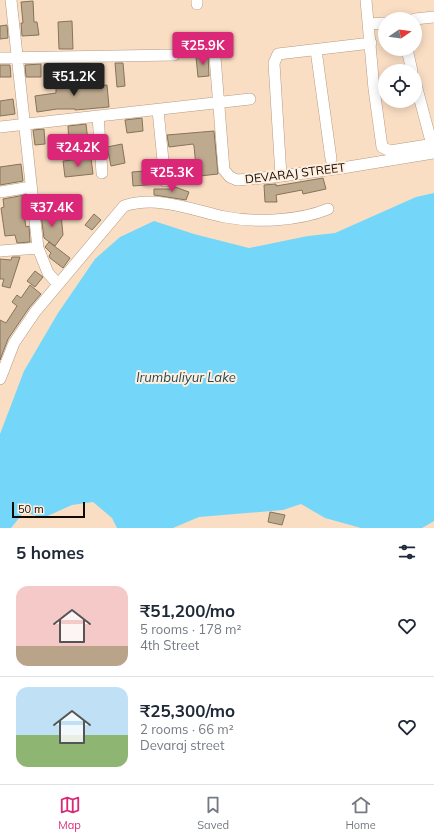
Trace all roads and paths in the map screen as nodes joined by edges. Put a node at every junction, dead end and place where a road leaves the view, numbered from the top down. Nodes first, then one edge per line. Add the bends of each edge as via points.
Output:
1 (11, 0) edge
2 (366, 0) edge
3 (434, 17) edge
4 (422, 18) edge
5 (378, 23) edge
6 (368, 24) junction
7 (371, 43) junction
8 (316, 50) junction
9 (174, 55) dead end
10 (16, 57) junction
11 (215, 57) dead end
12 (0, 58) edge
13 (250, 99) dead end
14 (219, 103) junction
15 (422, 107) edge
16 (158, 110) junction
17 (98, 116) junction
18 (25, 124) junction
19 (0, 127) edge
20 (433, 147) edge
21 (331, 159) dead end
22 (102, 172) dead end
23 (281, 176) junction
24 (165, 181) dead end
25 (31, 187) junction
26 (0, 192) edge
27 (328, 209) dead end
28 (38, 248) junction
29 (0, 251) edge
30 (58, 284) junction
31 (0, 379) edge

1 - 10 street
2 - 6 street
3 - 4 street
5 - 6 street
6 - 7 street
7 - 8 street
7 - 20 street via 382,148 386,150
8 - 21 street
8 - 23 street via 278,54 274,63
9 - 10 street
10 - 12 street
10 - 18 street
11 - 14 street, DEVARAJ STREET
13 - 14 street
14 - 16 street
14 - 23 street, DEVARAJ STREET via 224,170 237,180
15 - 20 street
16 - 17 street
16 - 24 street
17 - 18 street
17 - 22 street
18 - 19 street
18 - 25 street
20 - 23 street, DEVARAJ STREET via 342,168
25 - 26 street
25 - 28 street
27 - 30 street via 273,221 244,220 163,202 124,206
28 - 29 street
28 - 30 street via 48,273
30 - 31 street via 14,343

